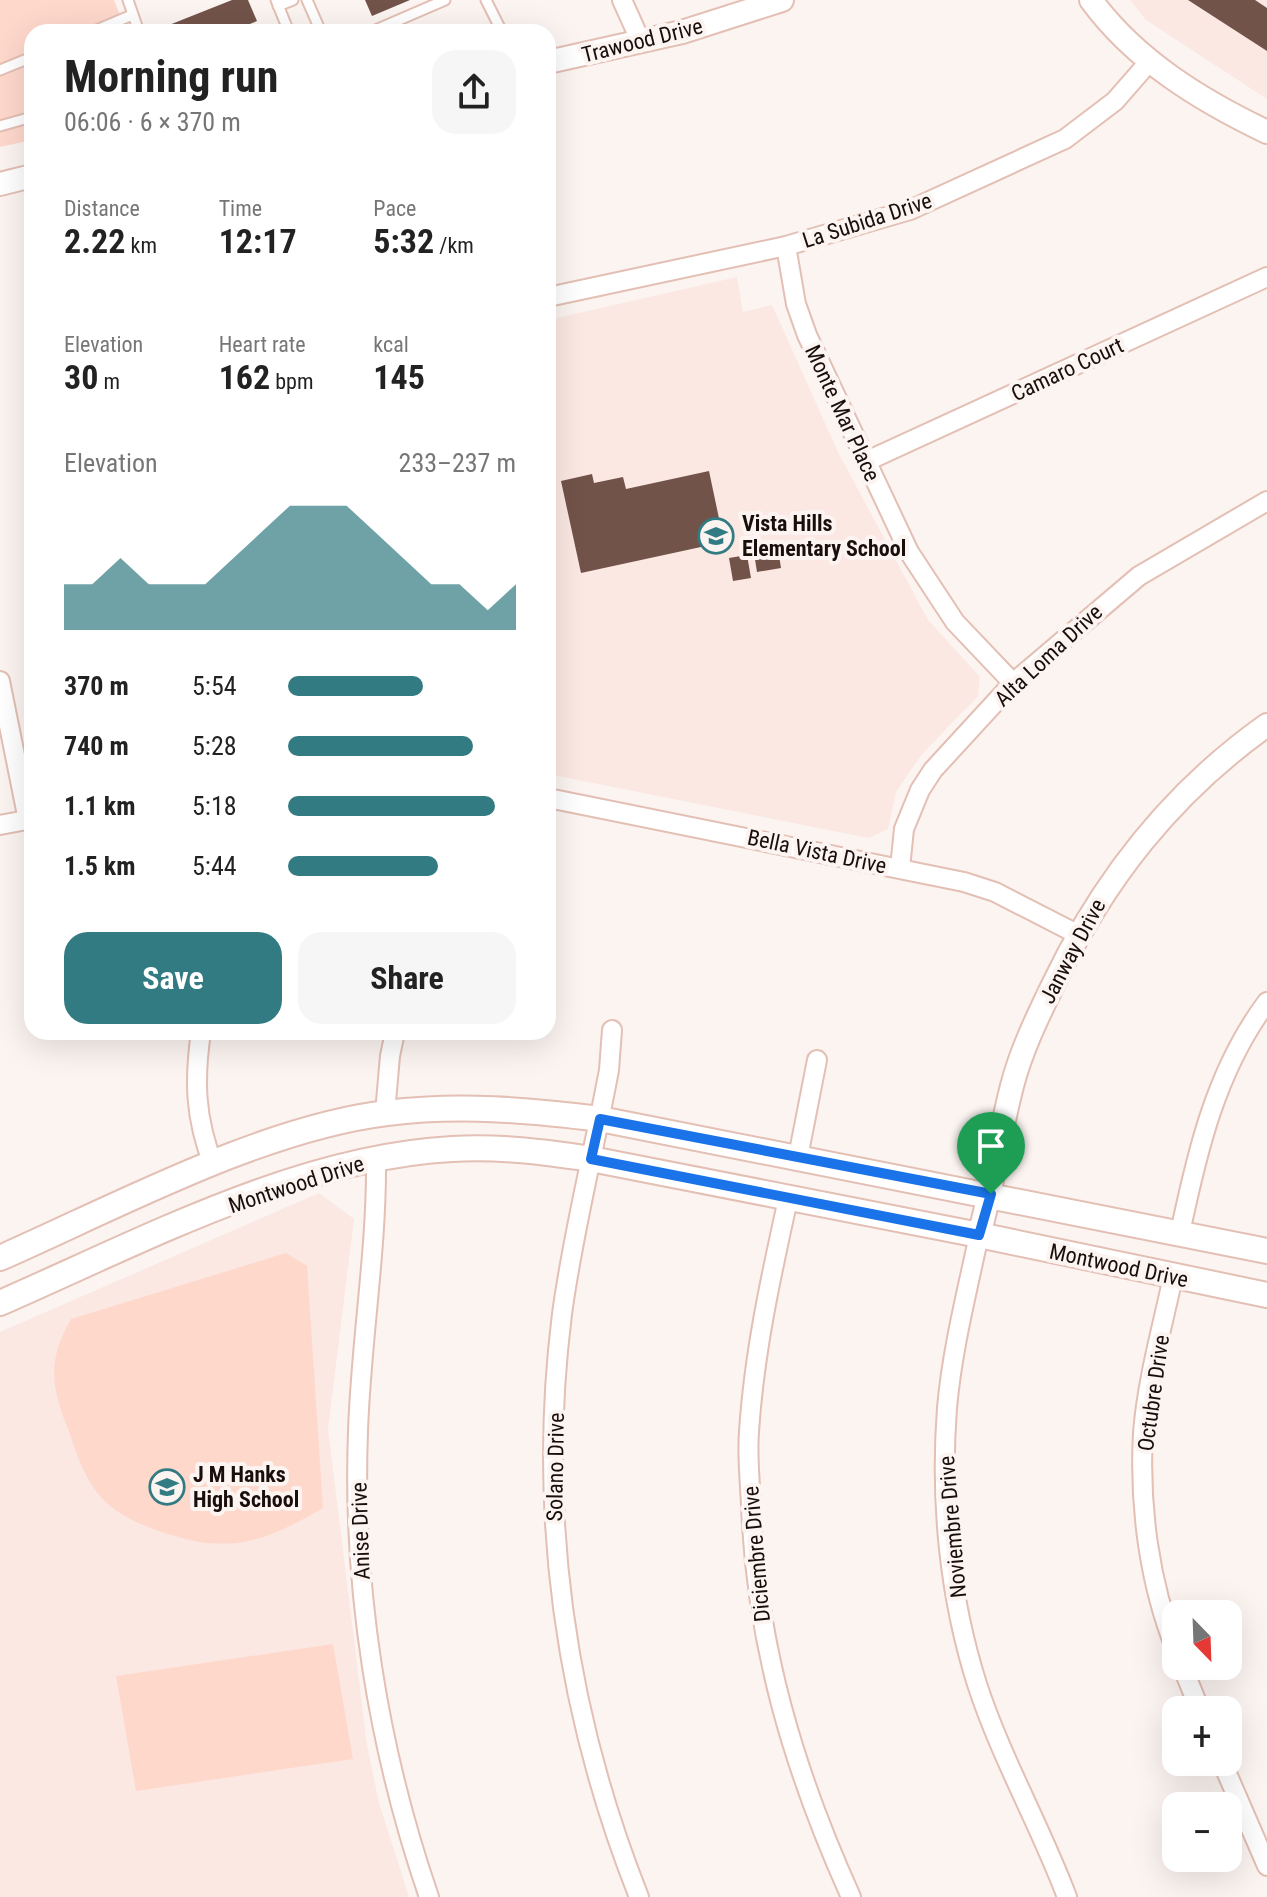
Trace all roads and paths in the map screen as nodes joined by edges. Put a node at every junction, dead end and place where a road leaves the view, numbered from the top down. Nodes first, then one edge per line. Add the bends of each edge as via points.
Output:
1 (128, 0) edge
2 (293, 0) edge
3 (307, 0) edge
4 (445, 0) edge
5 (486, 0) edge
6 (622, 0) edge
7 (782, 0) edge
8 (1091, 0) edge
9 (277, 3) edge
10 (132, 15) junction
11 (111, 24) edge
12 (136, 24) edge
13 (286, 24) edge
14 (318, 24) edge
15 (390, 24) edge
16 (498, 24) edge
17 (641, 42) junction
18 (24, 60) edge
19 (556, 60) edge
20 (1149, 62) junction
21 (0, 70) edge
22 (24, 120) edge
23 (0, 126) edge
24 (1267, 132) edge
25 (24, 178) edge
26 (0, 184) edge
27 (786, 246) junction
28 (1267, 277) edge
29 (556, 295) edge
30 (867, 461) junction
31 (1267, 501) edge
32 (0, 681) edge
33 (1013, 683) junction
34 (1267, 725) edge
35 (24, 791) edge
36 (556, 800) edge
37 (24, 820) edge
38 (0, 825) edge
39 (900, 868) junction
40 (1077, 934) junction
41 (1267, 1002) edge
42 (612, 1030) dead end
43 (200, 1040) edge
44 (393, 1040) edge
45 (817, 1060) dead end
46 (385, 1113) junction
47 (600, 1119) junction
48 (798, 1157) junction
49 (376, 1159) junction
50 (591, 1159) junction
51 (213, 1164) junction
52 (991, 1194) junction
53 (788, 1199) junction
54 (1180, 1233) junction
55 (979, 1235) junction
56 (1267, 1251) edge
57 (0, 1258) edge
58 (1173, 1277) junction
59 (1267, 1295) edge
60 (0, 1303) edge
61 (1162, 1607) edge
62 (1228, 1776) edge
63 (1267, 1866) edge
64 (429, 1897) edge
65 (639, 1897) edge
66 (851, 1897) edge
67 (1067, 1897) edge

1 - 10 lane
2 - 9 lane
3 - 14 lane
4 - 15 lane
5 - 16 lane
6 - 17 street
7 - 17 street, Trawood Drive
8 - 20 street via 1114,31
9 - 13 lane
10 - 11 lane
10 - 12 lane
17 - 19 street, Trawood Drive
18 - 21 lane
20 - 24 street
20 - 27 street, La Subida Drive via 1089,123 1035,155 910,210
22 - 23 lane
25 - 26 street
27 - 29 street, La Subida Drive
27 - 30 street, Monte Mar Place via 803,325
28 - 30 street, Camaro Court
30 - 33 street, Monte Mar Place via 930,588
31 - 33 street, Alta Loma Drive via 1139,576
32 - 35 street
33 - 39 street, Alta Loma Drive via 920,790 904,829
34 - 40 street, Janway Drive via 1159,822
36 - 39 street, Bella Vista Drive
37 - 38 street
39 - 40 street, Bella Vista Drive via 995,892
40 - 52 street, Janway Drive via 1030,1032 1012,1085
41 - 54 street via 1243,1039 1214,1103
42 - 47 street, Solano Drive
43 - 51 street via 197,1112
44 - 46 street
45 - 48 street
46 - 47 main road, Montwood Drive via 507,1108
46 - 51 main road, Montwood Drive via 339,1122
47 - 48 main road, Montwood Drive
47 - 50 street, Solano Drive
48 - 52 main road, Montwood Drive
49 - 50 main road, Montwood Drive via 490,1148
49 - 60 main road, Montwood Drive via 265,1190
49 - 64 street, Anise Drive via 357,1436 362,1584 386,1744
50 - 53 main road, Montwood Drive
50 - 65 street, Solano Drive via 562,1317 552,1478 554,1533 586,1740
51 - 57 main road, Montwood Drive
52 - 54 main road, Montwood Drive
52 - 55 street, Janway Drive
53 - 55 main road, Montwood Drive
53 - 66 street, Diciembre Drive via 764,1309 749,1435 753,1551 759,1614 787,1732
54 - 56 main road, Montwood Drive
55 - 58 main road, Montwood Drive
55 - 67 street, Noviembre Drive via 947,1407 951,1572 977,1684
58 - 59 main road, Montwood Drive
58 - 61 street, Octubre Drive via 1150,1383 1142,1474
62 - 63 street

